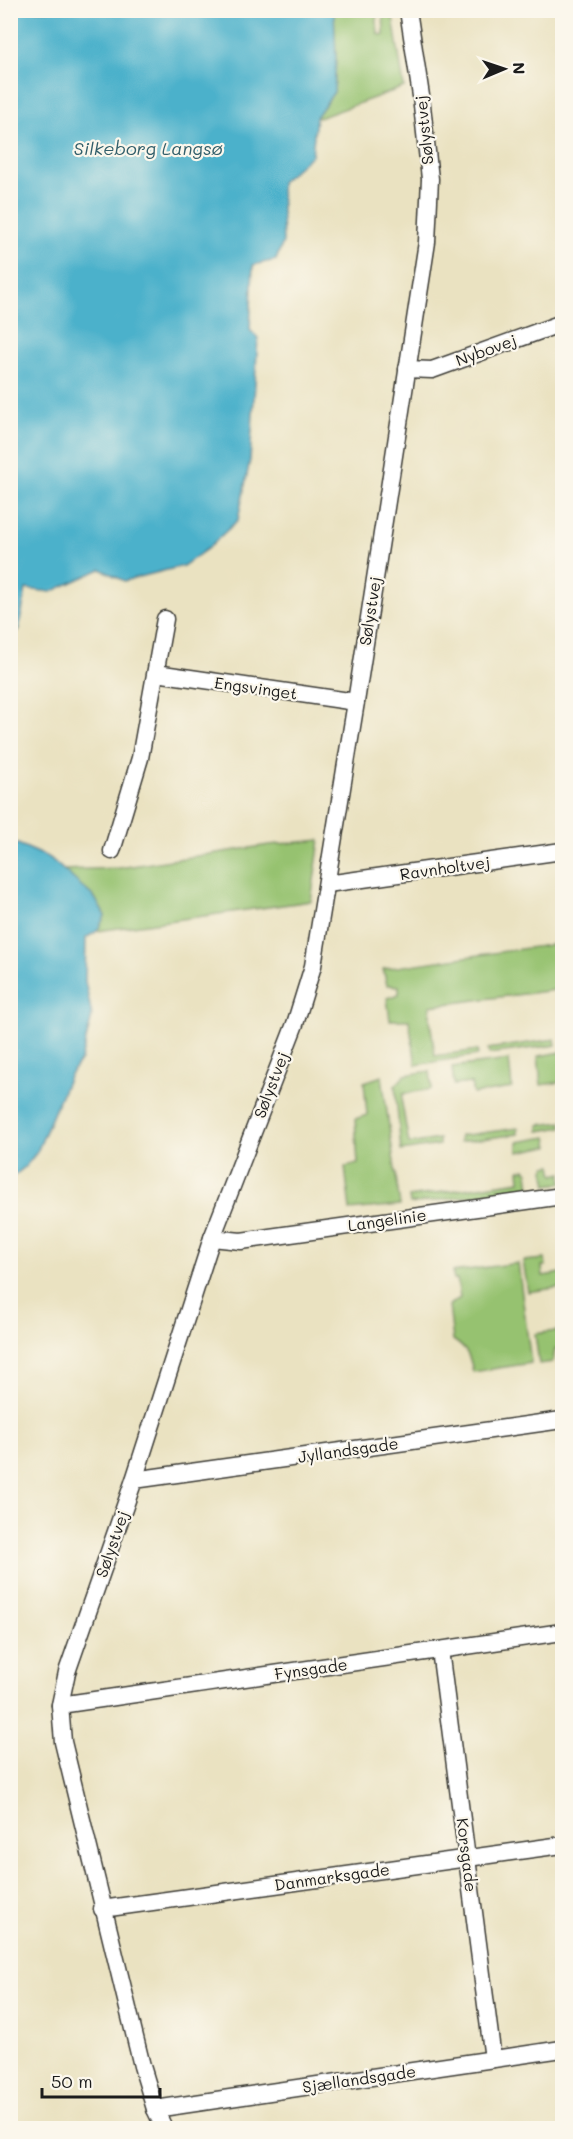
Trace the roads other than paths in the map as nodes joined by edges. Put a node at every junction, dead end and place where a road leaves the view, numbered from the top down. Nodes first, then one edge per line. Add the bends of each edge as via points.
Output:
1 (408, 10) edge
2 (562, 323) edge
3 (407, 369) junction
4 (165, 619) dead end
5 (156, 673) junction
6 (356, 702) junction
7 (112, 851) dead end
8 (562, 851) edge
9 (327, 884) junction
10 (562, 1196) edge
11 (212, 1238) junction
12 (562, 1420) edge
13 (134, 1480) junction
14 (562, 1632) edge
15 (440, 1650) junction
16 (60, 1705) junction
17 (562, 1845) edge
18 (467, 1859) junction
19 (102, 1909) junction
20 (562, 2049) edge
21 (493, 2059) junction
22 (155, 2109) junction
23 (164, 2128) edge

1 - 3 street, Sølystvej via 430,179 427,242
2 - 3 street, Nybovej via 432,369
3 - 6 street, Sølystvej
4 - 5 street
5 - 6 street, Engsvinget
5 - 7 street via 140,758
6 - 9 street, Sølystvej
8 - 9 street, Ravnholtvej
9 - 11 street, Sølystvej via 313,966 296,1024
10 - 11 street, Langelinie via 241,1241
11 - 13 street, Sølystvej
12 - 13 street, Jyllandsgade
13 - 16 street, Sølystvej via 67,1672
14 - 15 street, Fynsgade
15 - 16 street, Fynsgade
15 - 18 street, Korsgade
16 - 19 street, Sølystvej via 63,1742
17 - 18 street, Danmarksgade
18 - 19 street, Danmarksgade
18 - 21 street, Korsgade
19 - 22 street, Sølystvej
20 - 21 street, Sjællandsgade
21 - 22 street, Sjællandsgade
22 - 23 street, Sølystvej

